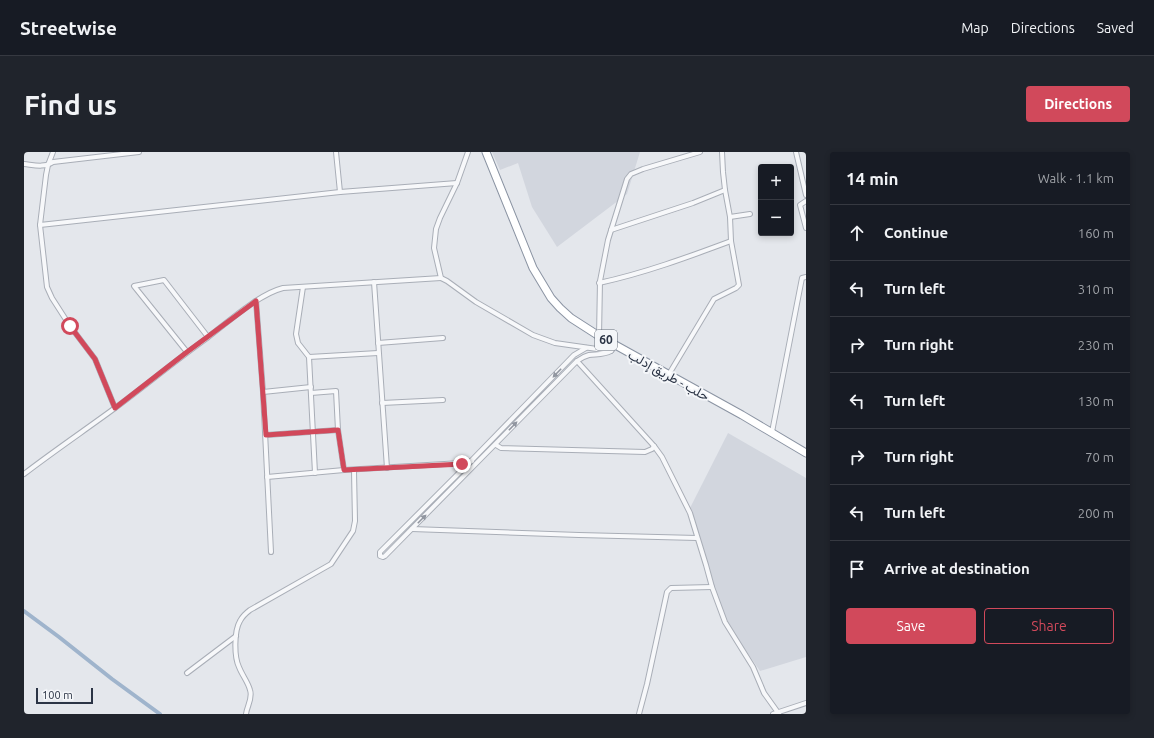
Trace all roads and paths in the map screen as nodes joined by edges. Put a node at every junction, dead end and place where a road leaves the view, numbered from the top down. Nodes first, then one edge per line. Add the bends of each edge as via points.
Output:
1 (53, 152) edge
2 (139, 152) edge
3 (336, 152) edge
4 (468, 152) edge
5 (486, 152) edge
6 (700, 152) edge
7 (722, 152) edge
8 (796, 152) edge
9 (24, 164) edge
10 (48, 165) junction
11 (457, 183) junction
12 (725, 190) junction
13 (340, 192) junction
14 (806, 195) edge
15 (806, 201) edge
16 (750, 214) dead end
17 (730, 217) junction
18 (40, 225) junction
19 (806, 228) edge
20 (611, 230) junction
21 (731, 241) junction
22 (806, 277) edge
23 (441, 278) junction
24 (374, 282) junction
25 (599, 283) junction
26 (303, 287) junction
27 (256, 301) junction
28 (599, 336) junction
29 (208, 337) junction
30 (443, 338) dead end
31 (378, 342) junction
32 (586, 348) junction
33 (614, 348) junction
34 (187, 352) junction
35 (378, 353) junction
36 (310, 357) junction
37 (577, 361) junction
38 (669, 374) junction
39 (311, 387) junction
40 (263, 392) junction
41 (311, 393) junction
42 (443, 400) dead end
43 (382, 403) junction
44 (115, 408) junction
45 (338, 430) junction
46 (313, 432) junction
47 (772, 432) junction
48 (266, 435) junction
49 (496, 445) junction
50 (654, 446) junction
51 (806, 453) edge
52 (472, 460) junction
53 (481, 460) junction
54 (387, 468) junction
55 (344, 470) junction
56 (354, 471) junction
57 (315, 473) junction
58 (24, 474) edge
59 (267, 477) junction
60 (412, 529) junction
61 (697, 538) junction
62 (271, 552) dead end
63 (712, 587) junction
64 (236, 636) junction
65 (187, 673) dead end
66 (806, 703) edge
67 (776, 713) edge
68 (246, 714) edge
69 (640, 714) edge

1 - 10 street
2 - 10 street via 53,162
3 - 13 street
4 - 11 street
5 - 28 highway, حلب - طريق إدلب / 60 via 533,268 542,284 565,313
6 - 20 street via 631,174 627,179
7 - 12 street
8 - 14 street
9 - 10 street
10 - 18 street
11 - 13 street
11 - 23 street via 440,218 434,238
12 - 17 street
12 - 20 street
13 - 18 street
15 - 19 street via 800,205
16 - 17 street
17 - 21 street
18 - 44 street via 47,287 70,326 95,359
20 - 25 street
21 - 25 street via 650,269
21 - 38 street via 739,285 714,299
22 - 47 street via 802,278
23 - 24 street
23 - 32 street via 533,335 556,343
24 - 26 street
24 - 31 street
25 - 28 street
26 - 27 street via 272,291
26 - 36 street via 296,334 298,343
27 - 29 street
27 - 40 street
28 - 33 highway, حلب - طريق إدلب / 60
29 - 34 street
29 - 34 street via 164,280 134,286
30 - 31 street
31 - 35 street
32 - 33 street
32 -> 52 street via 574,355
33 - 37 street via 607,353 589,355
33 - 38 highway, حلب - طريق إدلب / 60
34 - 44 street
35 - 36 street
35 - 43 street
36 - 39 street
49 -> 37 street
37 - 50 street
38 - 47 highway, حلب - طريق إدلب / 60
39 - 40 street
39 - 41 street
40 - 48 street
41 - 45 street via 336,391
41 - 46 street
42 - 43 street
43 - 54 street
44 - 58 street
45 - 46 street
45 - 55 street
46 - 48 street
46 - 57 street
47 - 51 highway, حلب - طريق إدلب / 60
48 - 59 street
49 - 50 street via 501,448 646,452
49 - 53 street
50 - 61 street via 688,508
52 - 53 street
52 - 54 street via 462,464
52 - 60 street via 380,552 380,556 385,556
60 -> 53 street
54 - 56 street
55 - 56 street
55 - 57 street
56 - 64 street via 353,531 331,564 250,610 240,621
57 - 59 street
59 - 62 street
60 - 61 street
61 - 63 street
63 - 67 street via 725,622 753,667
63 - 69 street via 671,588 667,592
64 - 65 street
64 - 68 street via 236,660 251,695
66 - 67 street

